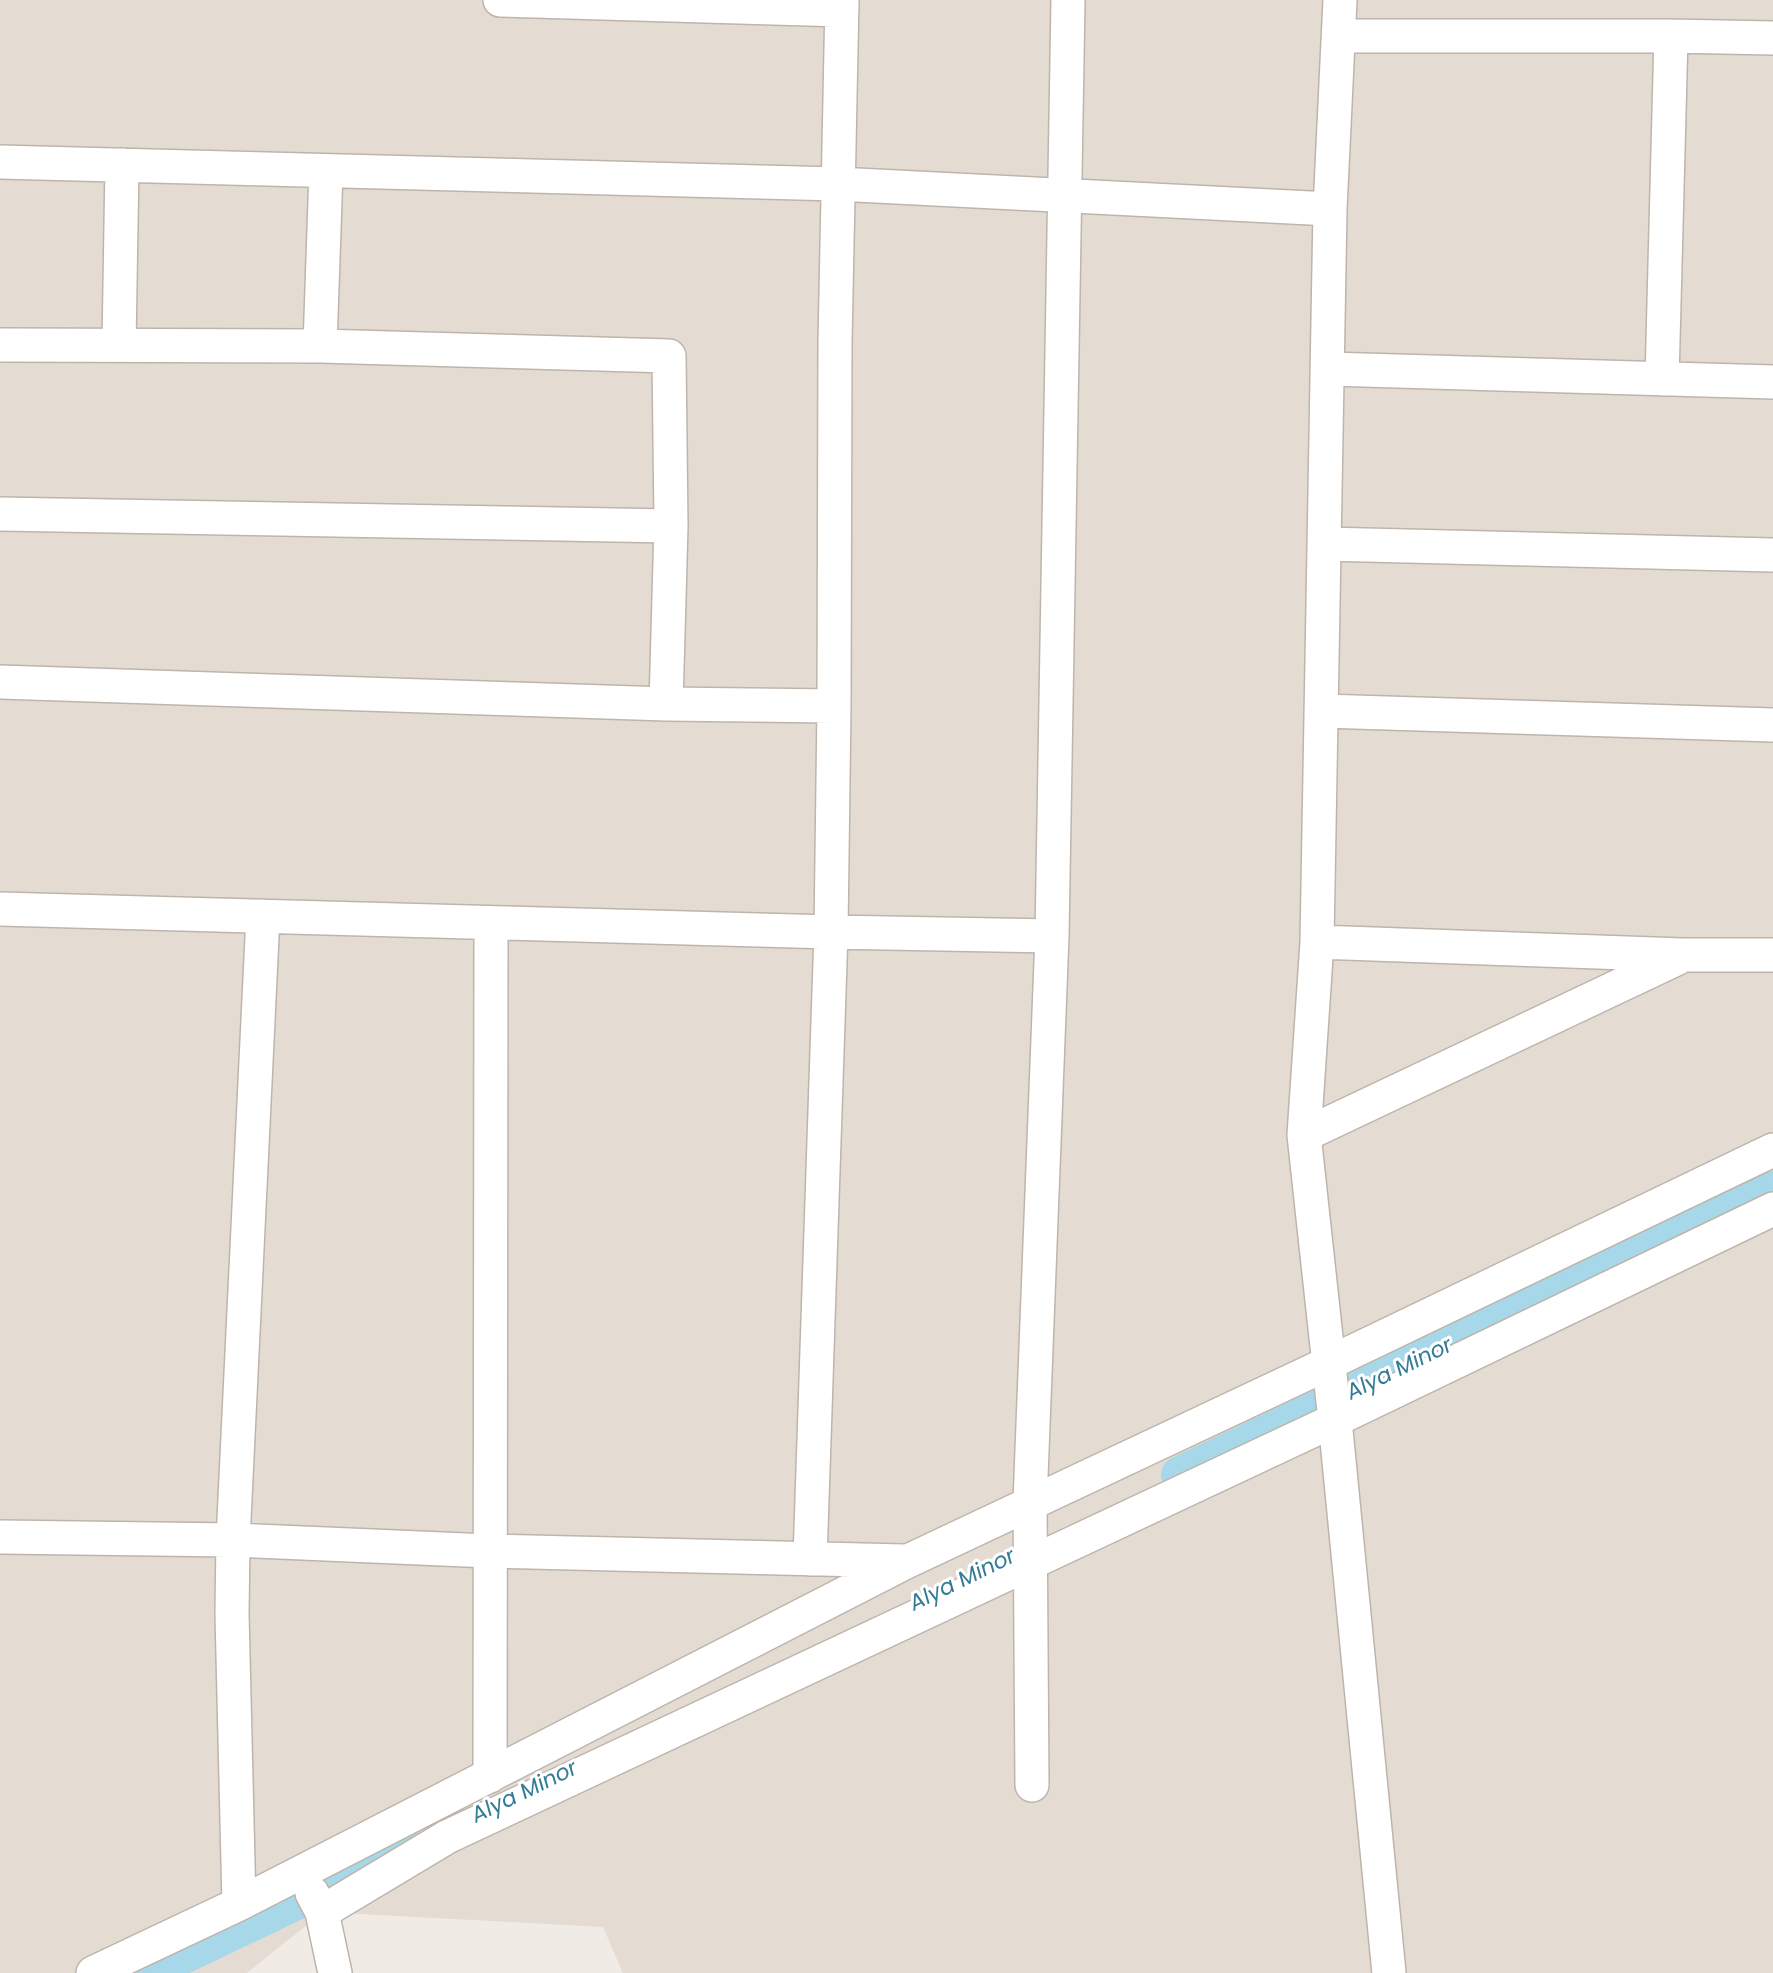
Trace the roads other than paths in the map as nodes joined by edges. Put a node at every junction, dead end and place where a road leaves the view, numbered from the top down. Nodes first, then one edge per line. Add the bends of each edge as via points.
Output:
1 (500, 0) edge
2 (1068, 0) edge
3 (1340, 0) edge
4 (842, 5) edge
5 (1339, 36) junction
6 (1671, 36) junction
7 (1773, 38) edge
8 (0, 162) edge
9 (122, 165) junction
10 (326, 171) junction
11 (837, 184) junction
12 (1066, 196) junction
13 (1330, 208) junction
14 (0, 345) edge
15 (119, 345) junction
16 (320, 346) junction
17 (1329, 369) junction
18 (1662, 379) junction
19 (1773, 382) edge
20 (0, 514) edge
21 (671, 526) junction
22 (1325, 544) junction
23 (1773, 555) edge
24 (0, 682) edge
25 (666, 704) junction
26 (834, 706) junction
27 (1322, 711) junction
28 (1773, 725) edge
29 (0, 909) edge
30 (263, 916) junction
31 (491, 923) junction
32 (831, 932) junction
33 (1052, 936) junction
34 (1317, 942) junction
35 (1682, 956) junction
36 (1773, 956) edge
37 (1304, 1135) junction
38 (1773, 1150) edge
39 (1773, 1209) edge
40 (1329, 1363) junction
41 (1335, 1420) junction
42 (1030, 1502) junction
43 (0, 1537) edge
44 (233, 1540) junction
45 (489, 1551) junction
46 (810, 1559) junction
47 (906, 1562) junction
48 (1029, 1563) junction
49 (490, 1776) junction
50 (1032, 1785) dead end
51 (300, 1873) junction
52 (240, 1904) junction
53 (322, 1912) junction
54 (93, 1973) edge
55 (335, 1973) edge
56 (1389, 1973) edge

1 - 4 street
2 - 12 street
3 - 5 street
4 - 11 street
5 - 6 street
5 - 13 street
6 - 7 street
6 - 18 street
8 - 9 street
9 - 10 street
9 - 15 street
10 - 11 street
10 - 16 street
11 - 12 street
11 - 26 street
12 - 13 street
12 - 33 street
13 - 17 street
14 - 15 street
15 - 16 street
16 - 21 street via 669,356
17 - 18 street
17 - 22 street
18 - 19 street
20 - 21 street
21 - 25 street
22 - 23 street
22 - 27 street
24 - 25 street
25 - 26 street
26 - 32 street
27 - 28 street
27 - 34 street
29 - 30 street
30 - 31 street
30 - 44 street
31 - 32 street
31 - 45 street
32 - 33 street
32 - 46 street
33 - 42 street
34 - 35 street
34 - 37 street
35 - 36 street
35 - 37 street
37 - 40 street
38 - 40 street
39 - 41 street
40 - 41 street
40 - 42 street
41 - 48 street
41 - 56 street
42 - 47 street
42 - 48 street
43 - 44 street
44 - 45 street
44 - 52 street
45 - 46 street
45 - 49 street
46 - 47 street
47 - 49 street
48 - 50 street
48 - 53 street via 447,1837
49 - 51 street
51 - 52 street
51 - 53 street
52 - 54 street
53 - 55 street

